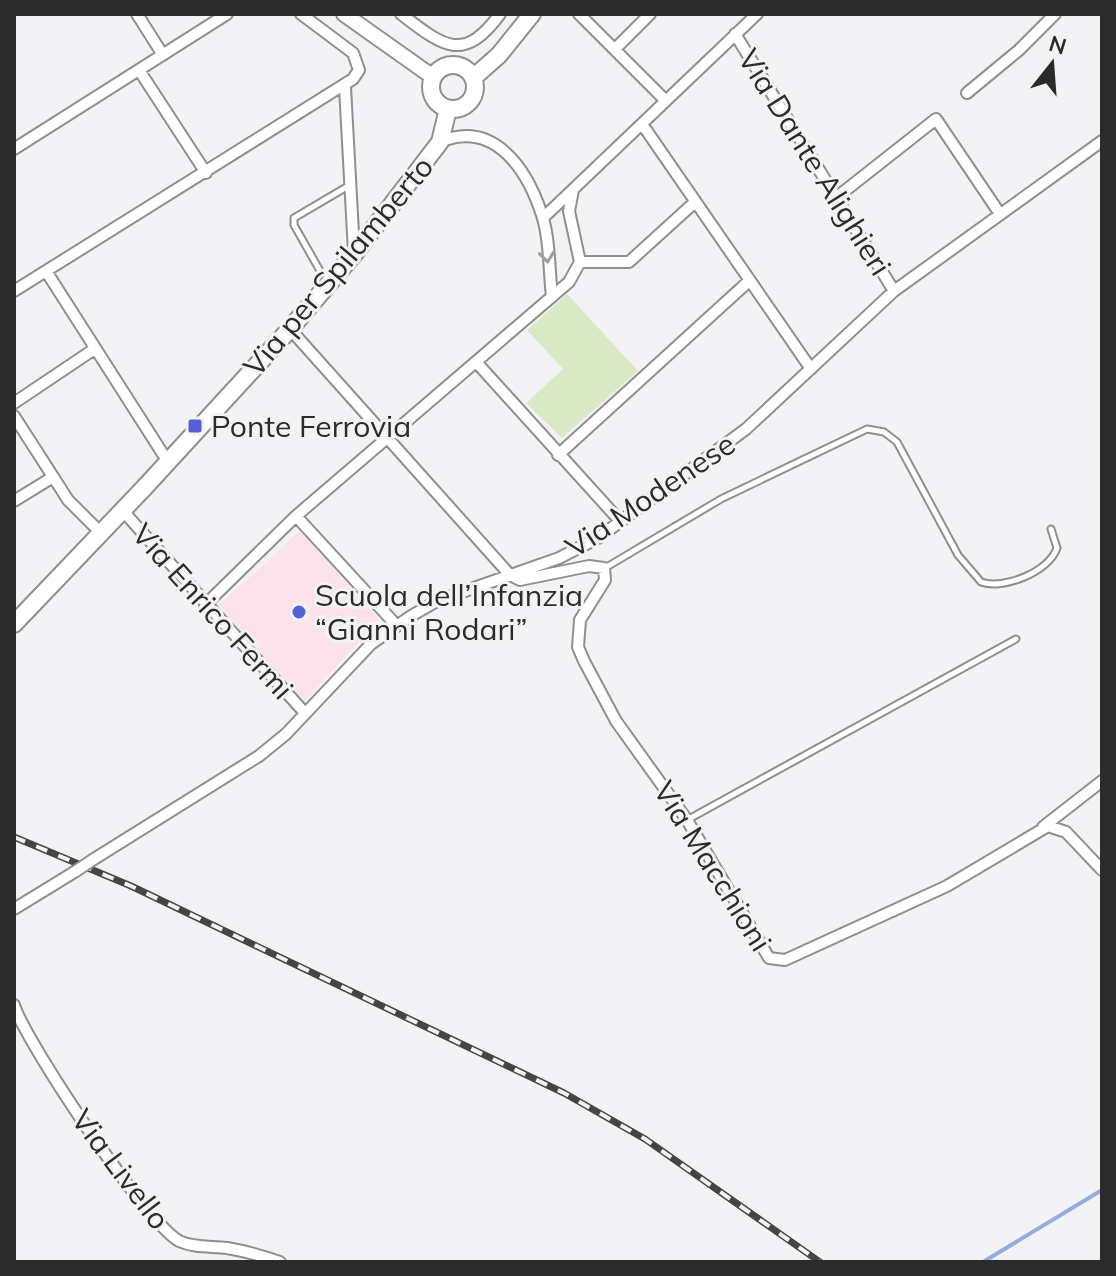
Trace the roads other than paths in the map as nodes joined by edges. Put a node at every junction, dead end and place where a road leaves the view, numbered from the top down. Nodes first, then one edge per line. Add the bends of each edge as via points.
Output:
1 (137, 14) edge
2 (227, 14) edge
3 (301, 14) edge
4 (344, 14) edge
5 (401, 14) edge
6 (500, 14) edge
7 (532, 14) edge
8 (579, 14) edge
9 (650, 14) edge
10 (757, 14) edge
11 (1055, 14) edge
12 (735, 34) junction
13 (615, 49) junction
14 (163, 55) junction
15 (139, 70) junction
16 (433, 77) junction
17 (473, 78) junction
18 (345, 87) junction
19 (967, 93) dead end
20 (666, 101) junction
21 (448, 109) junction
22 (642, 124) junction
23 (1102, 141) edge
24 (440, 142) junction
25 (14, 149) edge
26 (206, 173) junction
27 (350, 185) junction
28 (573, 190) junction
29 (837, 197) junction
30 (695, 202) junction
31 (1000, 214) junction
32 (543, 218) junction
33 (354, 254) junction
34 (580, 262) junction
35 (319, 269) dead end
36 (46, 271) junction
37 (749, 281) junction
38 (14, 291) edge
39 (894, 291) junction
40 (552, 297) junction
41 (290, 329) junction
42 (93, 350) junction
43 (477, 363) junction
44 (811, 369) junction
45 (14, 403) edge
46 (14, 416) edge
47 (388, 436) junction
48 (558, 455) junction
49 (168, 462) junction
50 (53, 477) junction
51 (14, 501) edge
52 (123, 511) junction
53 (296, 516) junction
54 (620, 521) junction
55 (1051, 529) dead end
56 (102, 534) junction
57 (604, 568) junction
58 (510, 575) junction
59 (205, 605) junction
60 (14, 624) edge
61 (397, 626) junction
62 (1016, 639) dead end
63 (304, 712) junction
64 (1102, 781) edge
65 (687, 820) junction
66 (1042, 828) junction
67 (1102, 870) edge
68 (14, 909) edge
69 (14, 1005) edge
70 (280, 1262) edge

1 - 14 street
2 - 14 street
3 - 18 street via 353,53 359,70
4 - 16 main road
5 - 6 street via 452,46 478,39
7 - 17 main road
8 - 13 street
9 - 13 street
10 - 12 street
11 - 19 street
12 - 20 street
12 - 29 street, Via Dante Alighieri
13 - 20 street
14 - 15 street
15 - 25 street
15 - 26 street
16 - 17 main road via 453,66
16 - 21 main road via 433,96
17 - 21 main road via 472,98 462,107
18 - 26 street
18 - 27 street
20 - 22 street
21 - 24 main road, Via per Spilamberto
22 - 28 street
22 - 30 street
23 - 31 street, Via Modenese
24 - 32 street via 457,135 487,140 519,167
24 - 33 main road, Via per Spilamberto
26 - 36 street
27 - 33 street
27 - 35 lane via 294,218
28 - 32 street
28 - 34 street via 569,211
29 - 31 street via 936,119
29 - 39 street, Via Dante Alighieri
30 - 34 street via 629,262
30 - 37 street
31 - 39 street, Via Modenese
32 -> 40 street
33 - 41 main road, Via per Spilamberto
34 - 40 street
36 - 38 street
36 - 42 street
37 - 44 street
37 - 48 street
39 - 44 street, Via Modenese
40 - 43 street
41 - 47 street
41 - 49 main road, Via per Spilamberto
42 - 45 street
42 - 49 street
43 - 47 street
43 - 48 street
44 - 54 street, Via Modenese via 746,429
46 - 50 street
47 - 53 street
47 - 58 street
48 - 54 street
49 - 52 main road, Via per Spilamberto
50 - 51 street
50 - 56 street
52 - 56 main road, Via per Spilamberto
52 - 59 street, Via Enrico Fermi
53 - 59 street
53 - 61 street
54 - 58 street, Via Modenese via 579,549
55 - 57 lane via 1057,548 1048,563 1001,585 981,582 958,555 897,442 884,432 867,429 721,499
56 - 60 main road, Via per Spilamberto
57 - 58 street via 589,566 520,580
57 - 65 street, Via Macchioni via 605,580 580,620 578,647 616,721
58 - 61 street, Via Modenese via 437,601
59 - 63 street, Via Enrico Fermi
61 - 63 street, Via Modenese via 371,644
62 - 65 lane
63 - 68 street, Via Modenese, bridge via 259,756
64 - 66 street
65 - 66 street, Via Macchioni via 765,954 779,962 947,886
66 - 67 street via 1061,828
69 - 70 street, Via Livello via 68,1099 161,1227 188,1244

